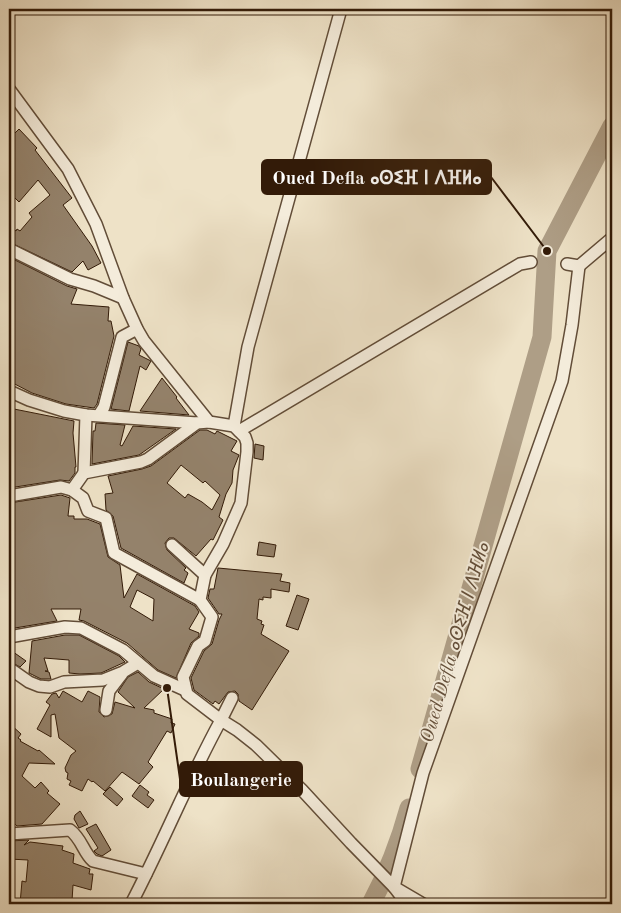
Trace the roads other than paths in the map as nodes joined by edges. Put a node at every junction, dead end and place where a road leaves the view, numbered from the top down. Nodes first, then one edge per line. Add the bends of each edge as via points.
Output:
1 (341, 9) edge
2 (9, 89) edge
3 (612, 238) edge
4 (9, 249) edge
5 (531, 262) dead end
6 (566, 264) dead end
7 (579, 266) junction
8 (123, 298) junction
9 (137, 329) junction
10 (9, 391) edge
11 (86, 415) junction
12 (99, 415) junction
13 (209, 422) junction
14 (197, 423) junction
15 (237, 428) junction
16 (84, 472) junction
17 (72, 490) junction
18 (9, 496) edge
19 (172, 545) dead end
20 (205, 575) junction
21 (200, 600) junction
22 (9, 637) edge
23 (138, 663) junction
24 (9, 668) edge
25 (123, 672) junction
26 (185, 690) junction
27 (232, 698) dead end
28 (106, 710) dead end
29 (221, 720) junction
30 (9, 834) edge
31 (146, 874) junction
32 (394, 887) junction
33 (131, 904) edge
34 (407, 904) edge
35 (422, 904) edge

1 - 15 street via 248,347
2 - 8 street via 68,169 96,224
3 - 7 street
4 - 8 street via 47,269
5 - 15 street via 520,264
6 - 7 street
7 - 32 street via 562,381 423,773
8 - 9 street
9 - 12 street via 122,337 104,407
9 - 13 street
10 - 11 street via 64,411
11 - 12 street
11 - 16 street
12 - 14 street
13 - 14 street
13 - 15 street
14 - 16 street via 148,459
15 - 20 street via 247,443 241,503
16 - 17 street
17 - 18 street via 61,487
17 - 21 street via 83,498 88,511 106,518 114,553
19 - 20 street
20 - 21 street
21 - 26 street via 212,617 204,641 198,646 183,677
22 - 23 street via 65,627 81,628 123,650
23 - 25 street
23 - 26 street via 154,676
24 - 25 street via 29,682 50,687 64,682 103,680
25 - 28 street via 109,691
26 - 29 street
27 - 29 street
29 - 31 street
29 - 32 street via 256,745
30 - 31 street via 70,830 77,835 93,861
31 - 33 street
32 - 34 street
32 - 35 street

